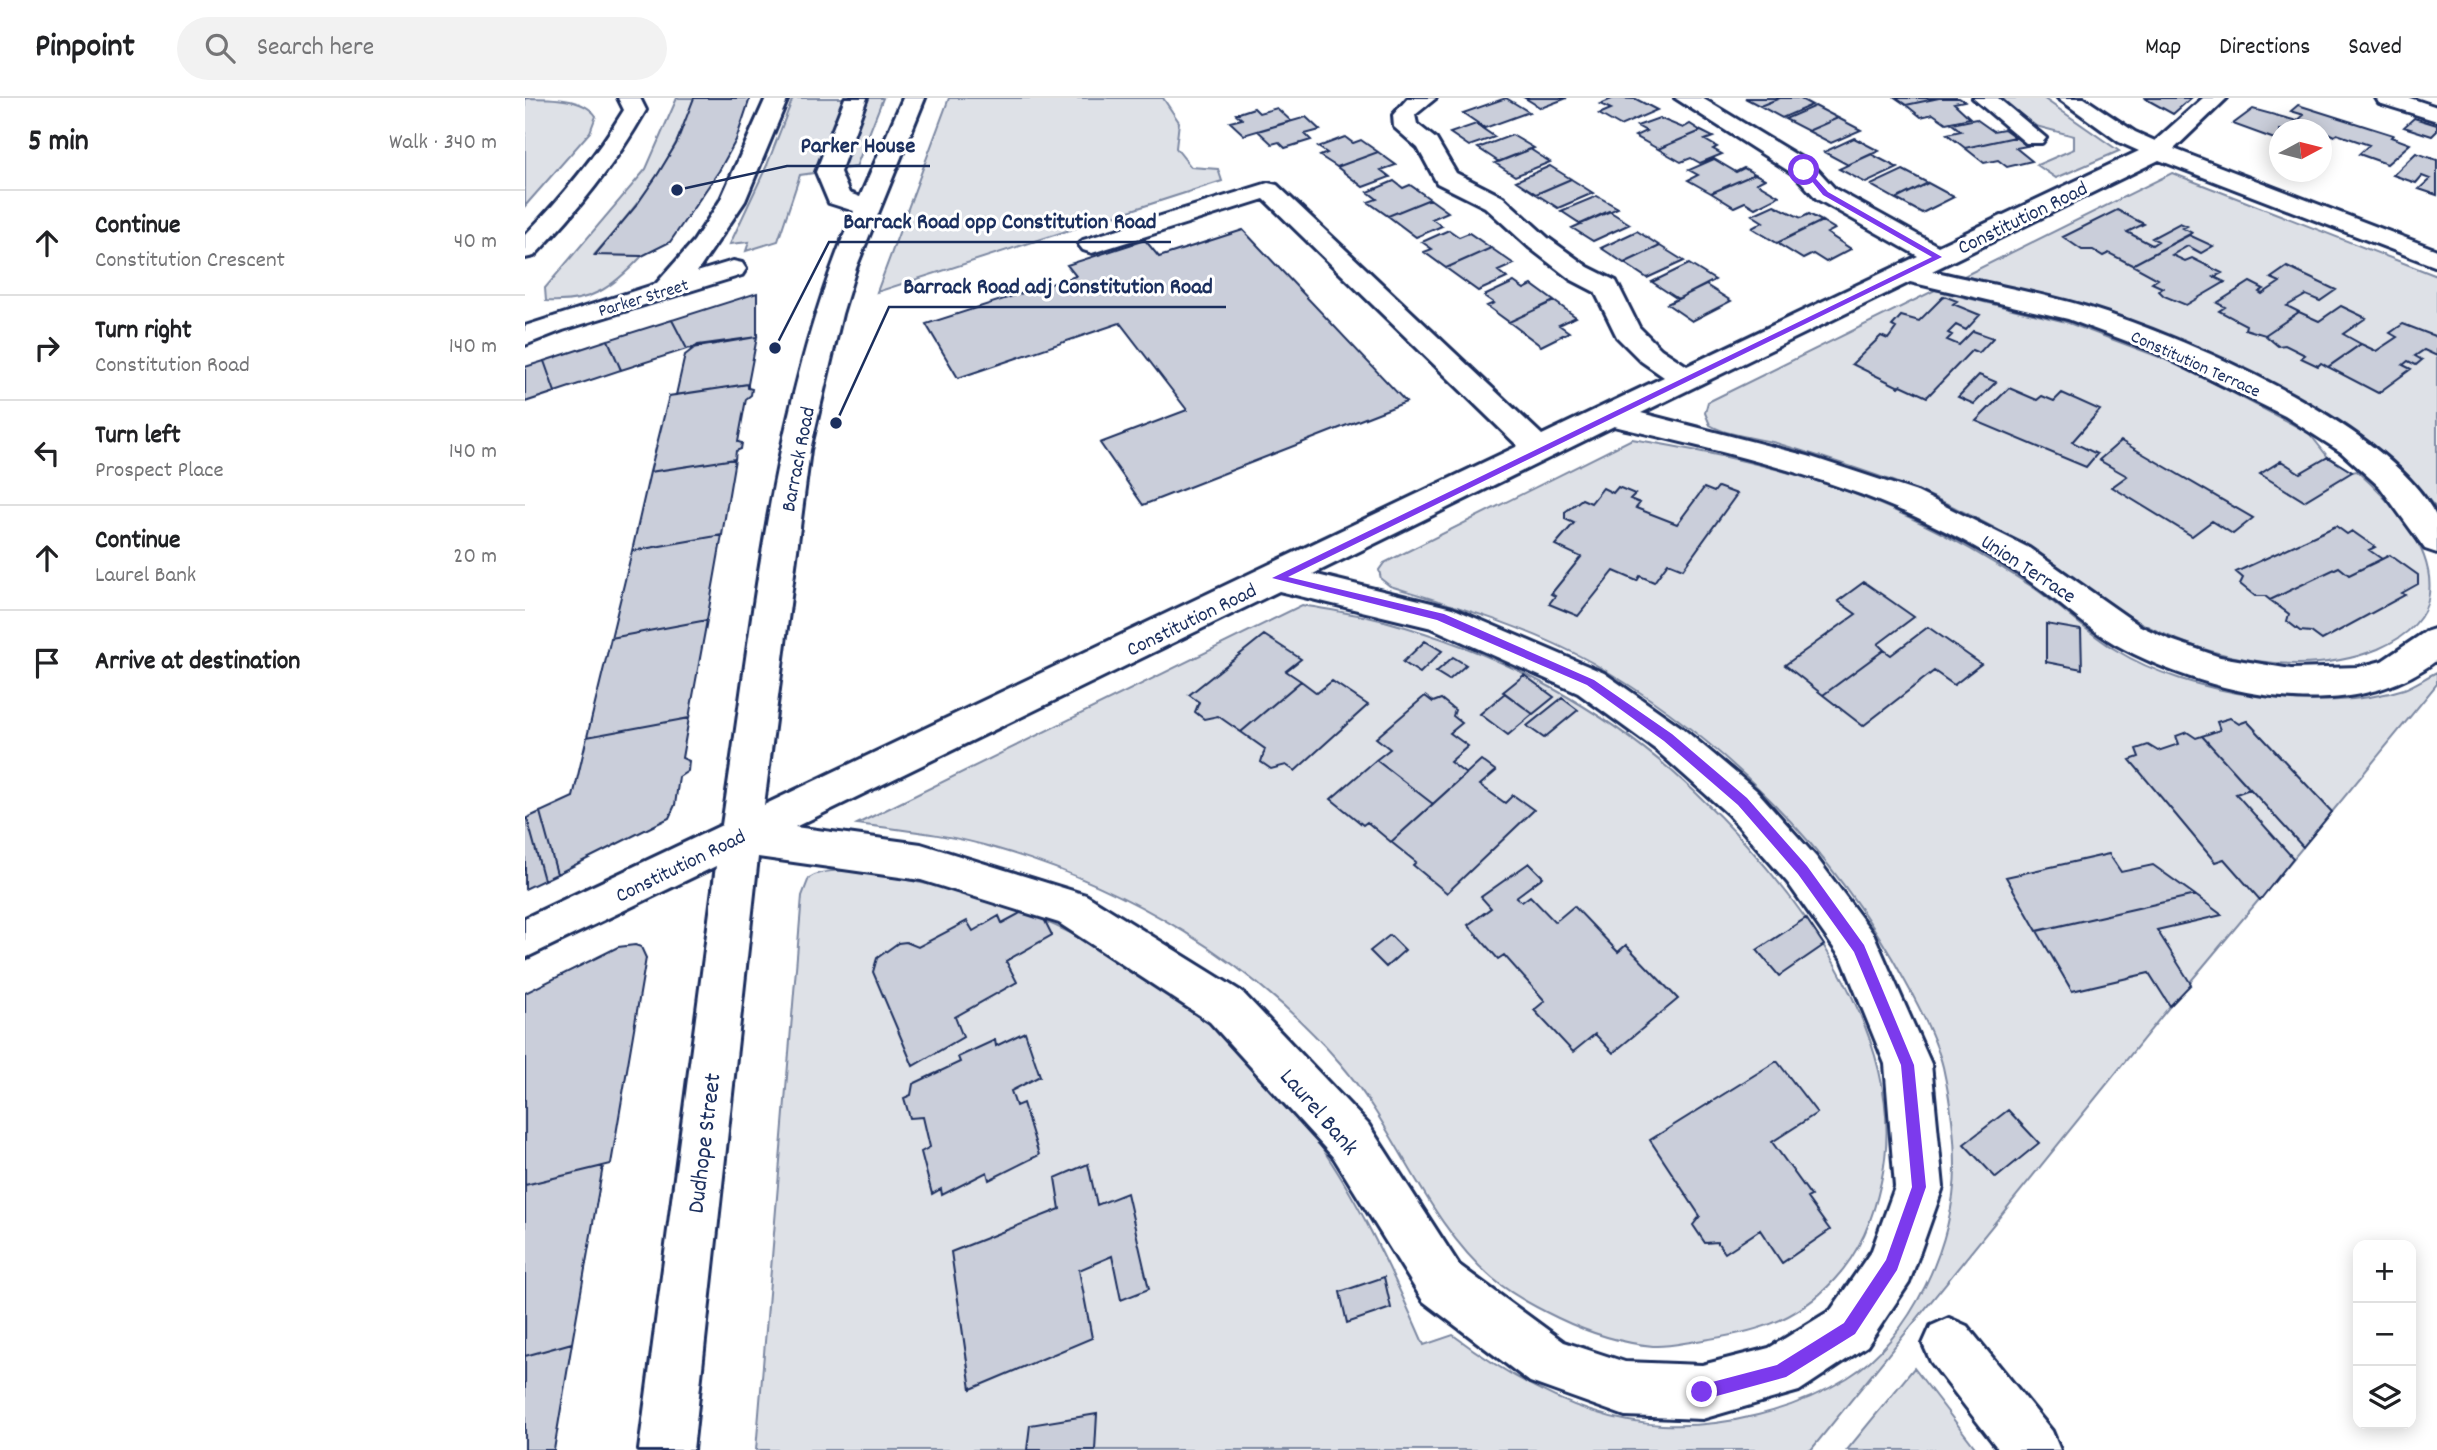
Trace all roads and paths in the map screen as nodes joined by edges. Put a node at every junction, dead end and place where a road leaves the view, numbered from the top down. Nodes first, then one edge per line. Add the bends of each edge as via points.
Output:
1 (629, 98) edge
2 (777, 98) edge
3 (856, 98) edge
4 (915, 98) edge
5 (1426, 98) edge
6 (1686, 98) edge
7 (1984, 98) edge
8 (2069, 98) edge
9 (2216, 98) edge
10 (2387, 98) edge
11 (2437, 114) edge
12 (2034, 138) dead end
13 (2158, 151) junction
14 (868, 207) junction
15 (1092, 245) dead end
16 (526, 248) edge
17 (1938, 257) junction
18 (2437, 259) edge
19 (733, 269) dead end
20 (1906, 273) junction
21 (665, 290) junction
22 (525, 318) edge
23 (553, 324) junction
24 (525, 337) edge
25 (1687, 379) junction
26 (1611, 416) junction
27 (1539, 449) junction
28 (2437, 541) edge
29 (1277, 578) junction
30 (2437, 641) edge
31 (740, 836) junction
32 (525, 939) edge
33 (1949, 1344) dead end
34 (666, 1450) edge
35 (2033, 1450) edge

1 - 16 street via 635,110 611,151 578,195
2 - 21 street via 752,166 714,235
3 - 14 street via 828,172 838,198
4 - 14 street, Barrack Road
5 - 25 street via 1404,115 1406,127 1428,144 1446,178 1494,202 1539,243 1607,287 1627,331 1651,355
6 - 17 street via 1804,170 1826,194
7 - 12 street
8 - 13 street via 2127,137
9 - 13 street, Constitution Road
10 - 11 street
13 - 17 street, Constitution Road
13 - 18 street
14 - 31 street, Barrack Road via 828,314 795,450
15 - 27 street via 1268,190
17 - 20 street, Constitution Road
19 - 21 street, Parker Street
20 - 25 street, Constitution Road
20 - 28 street, Constitution Terrace via 2077,313 2163,345 2275,398 2352,445 2391,480
21 - 23 street, Parker Street
22 - 23 street, Parker Street
23 - 24 street, Parker Street
25 - 26 street, Constitution Road
26 - 27 street, Constitution Road
26 - 30 street, Union Terrace via 1767,453 1907,500 1972,531 2048,577 2126,634 2213,671 2303,683 2349,681 2390,673
27 - 29 street, Constitution Road
29 - 31 street, Constitution Road
29 - 31 street, Laurel Bank via 1440,617 1591,682 1668,737 1742,802 1802,870 1859,949 1908,1065 1919,1187 1891,1265 1849,1328 1780,1372 1702,1392 1625,1389 1549,1363 1441,1283 1351,1141 1226,1007 1071,908 921,862
31 - 32 street, Constitution Road
31 - 34 street, Dudhope Street
33 - 35 street

